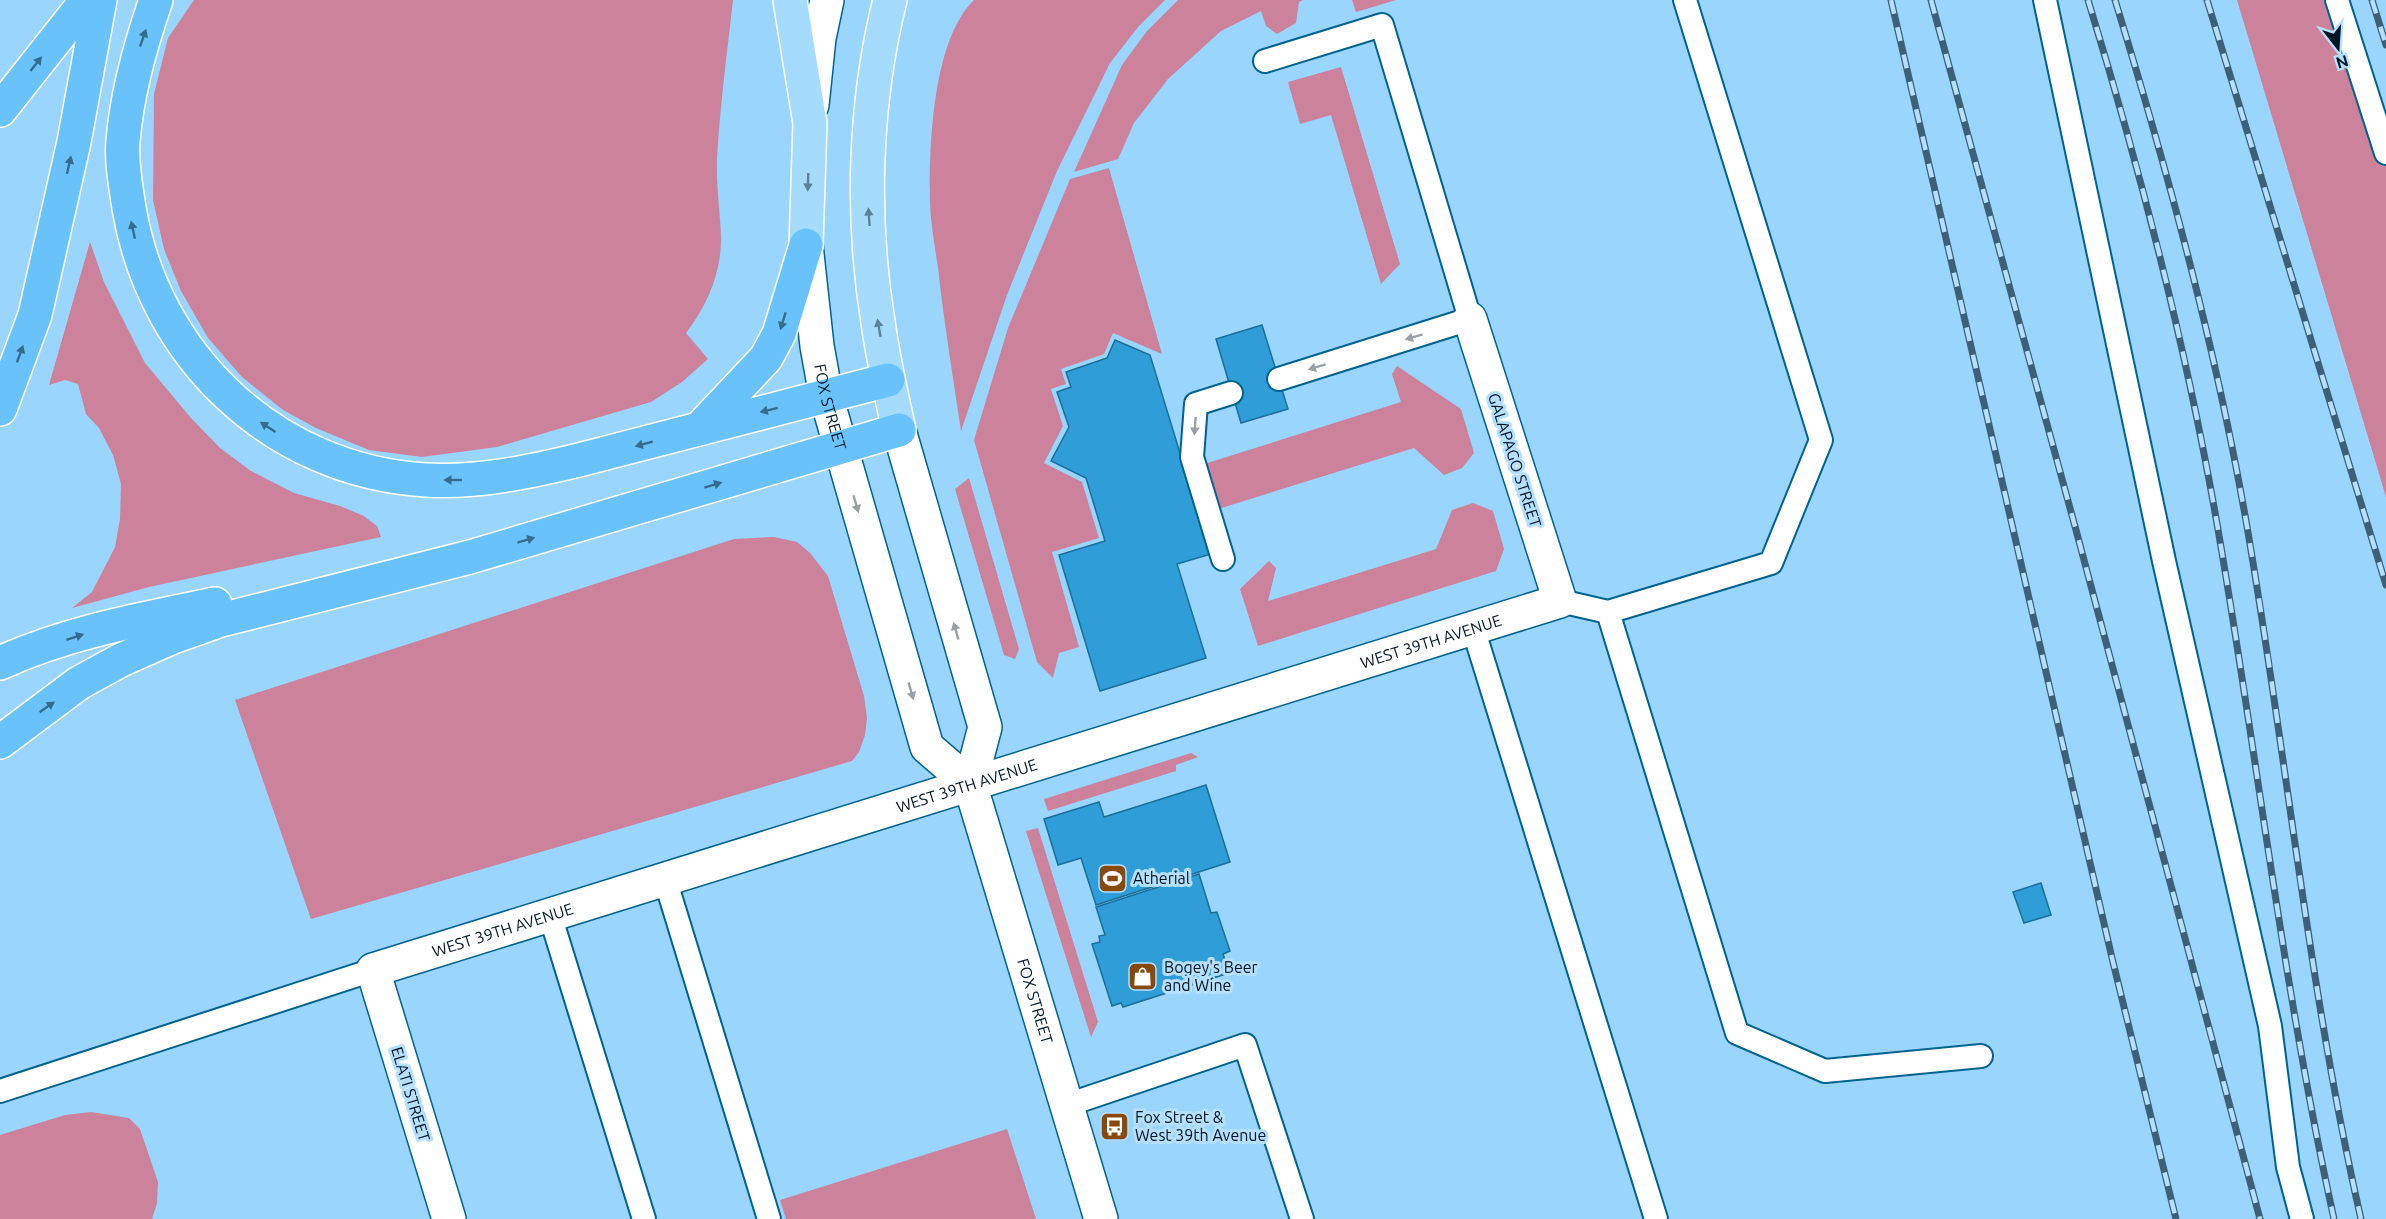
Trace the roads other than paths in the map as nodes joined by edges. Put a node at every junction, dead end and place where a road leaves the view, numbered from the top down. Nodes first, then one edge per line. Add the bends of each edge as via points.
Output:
1 (87, 0) edge
2 (99, 0) edge
3 (156, 0) edge
4 (790, 0) edge
5 (827, 0) edge
6 (1685, 0) edge
7 (2045, 0) edge
8 (2337, 0) edge
9 (892, 2) edge
10 (1265, 61) dead end
11 (0, 110) edge
12 (810, 123) junction
13 (2386, 153) edge
14 (806, 245) junction
15 (1470, 320) junction
16 (1279, 379) dead end
17 (888, 380) junction
18 (1231, 393) dead end
19 (826, 396) junction
20 (0, 409) edge
21 (700, 428) junction
22 (899, 430) junction
23 (839, 448) junction
24 (470, 557) junction
25 (1223, 559) dead end
26 (1560, 601) junction
27 (1608, 612) junction
28 (1473, 628) junction
29 (0, 663) edge
30 (0, 742) edge
31 (970, 784) junction
32 (665, 879) junction
33 (550, 915) junction
34 (373, 970) junction
35 (1981, 1056) dead end
36 (0, 1091) edge
37 (1067, 1105) junction
38 (449, 1219) edge
39 (644, 1219) edge
40 (769, 1219) edge
41 (1101, 1219) edge
42 (1302, 1219) edge
43 (1656, 1219) edge
44 (2302, 1219) edge

11 -> 1 highway
20 -> 2 highway via 38,304 74,142
21 -> 3 highway via 529,471 475,480 426,480 380,474 336,462 292,442 256,418 195,361 151,286 134,235 123,142 137,55
4 - 12 main road
5 - 12 street, FOX STREET
6 - 27 lane via 1821,440 1771,562
7 - 44 lane via 2166,573 2270,1026 2288,1167
8 - 13 lane
17 -> 9 main road via 878,321 868,208 875,80
10 - 15 lane via 1382,25
12 -> 14 main road, FOX STREET
14 - 19 street, FOX STREET
14 -> 21 highway via 779,334 766,358
15 -> 16 lane
15 - 26 street, GALAPAGO STREET
17 - 19 highway
17 - 22 main road
18 -> 25 lane via 1196,404 1192,458
19 -> 21 highway
19 - 23 street, FOX STREET
22 - 23 highway
31 -> 22 street via 985,727
24 -> 23 highway
23 -> 31 street, FOX STREET via 927,747
29 -> 24 highway via 106,627 299,586
30 -> 24 highway via 80,683 173,637
26 - 27 lane
26 - 28 street, WEST 39TH AVENUE
27 - 35 lane via 1737,1033 1825,1071
28 - 31 street, WEST 39TH AVENUE
28 - 43 lane
31 - 32 street, WEST 39TH AVENUE
31 - 37 street, FOX STREET
32 - 33 street, WEST 39TH AVENUE
32 - 40 lane
33 - 34 street, WEST 39TH AVENUE
33 - 39 lane
34 - 36 lane
34 - 38 street, ELATI STREET
37 - 41 street, FOX STREET
37 - 42 lane via 1245,1045

